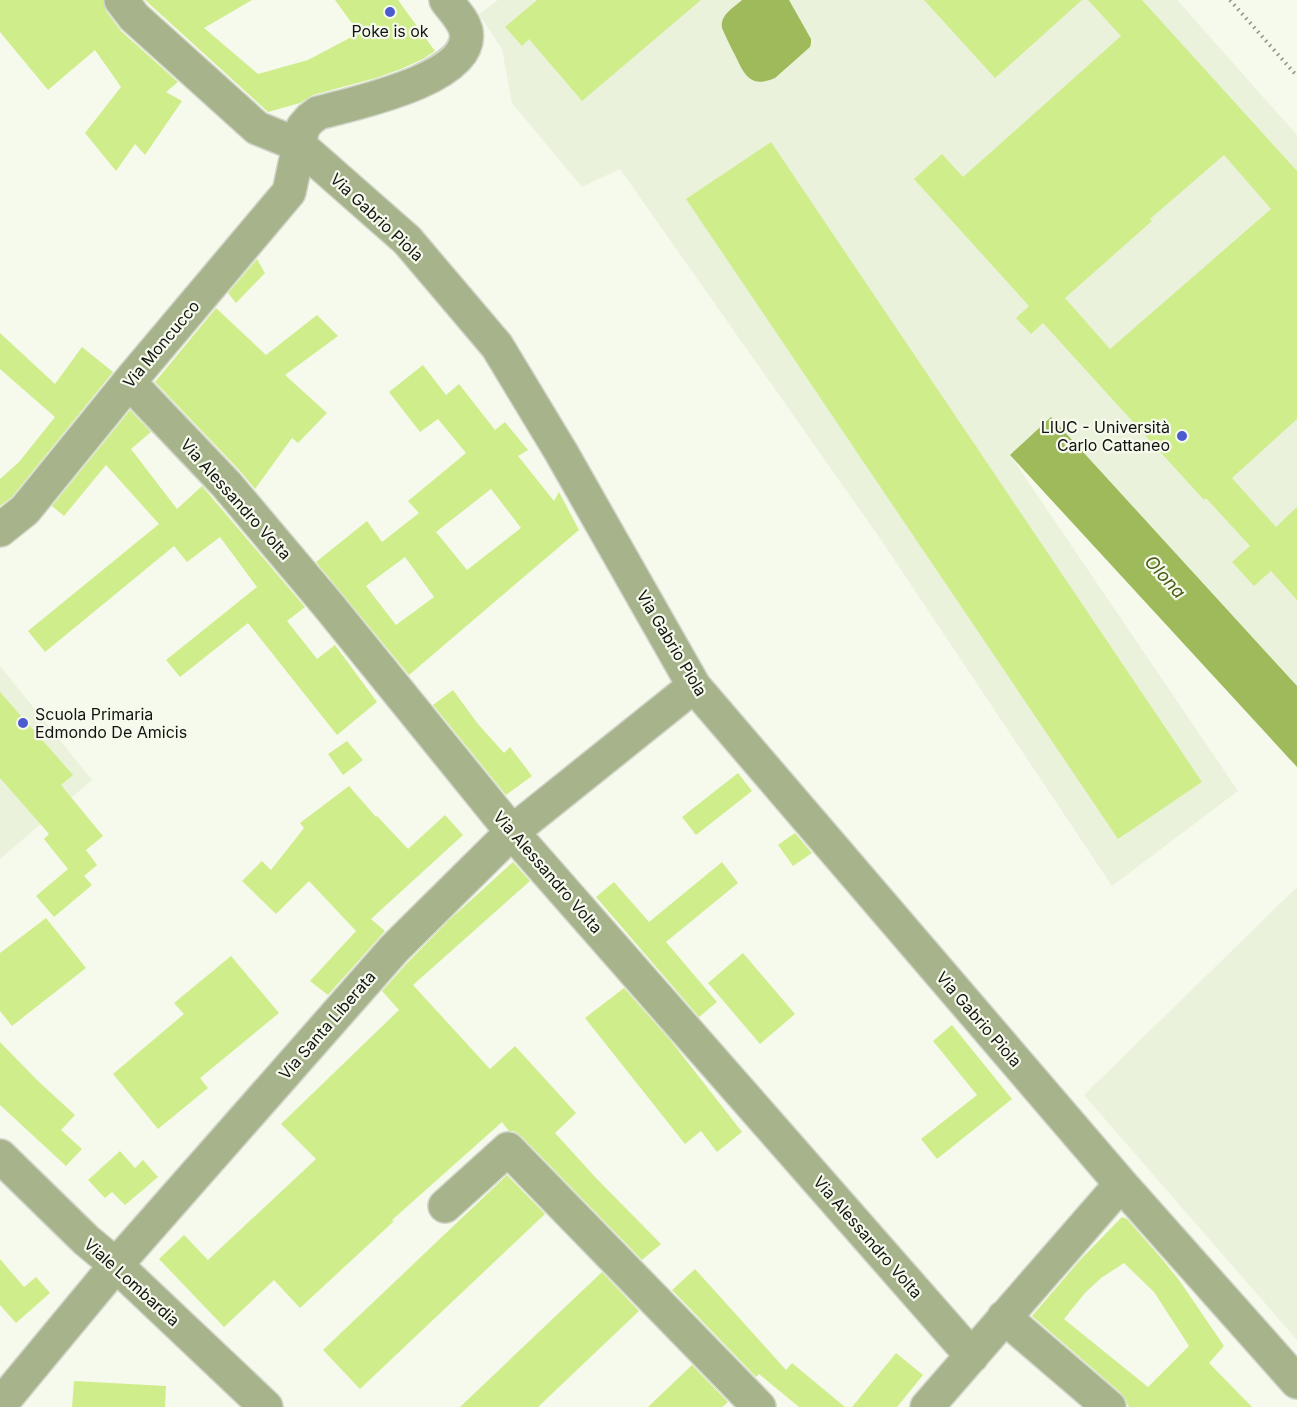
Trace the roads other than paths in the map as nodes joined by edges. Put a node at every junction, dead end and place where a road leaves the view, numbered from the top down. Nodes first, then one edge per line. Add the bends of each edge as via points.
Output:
1 (121, 0) edge
2 (446, 0) edge
3 (299, 145) junction
4 (129, 382) junction
5 (0, 530) edge
6 (694, 686) junction
7 (512, 832) junction
8 (0, 1156) edge
9 (1121, 1184) junction
10 (446, 1206) dead end
11 (116, 1265) junction
12 (1004, 1317) junction
13 (972, 1356) junction
14 (1297, 1382) edge
15 (0, 1405) edge
16 (266, 1407) edge
17 (759, 1407) edge
18 (927, 1407) edge
19 (1109, 1407) edge

1 - 3 street, Via Gabrio Piola via 134,17 257,128
2 - 3 street, Via Moncucco via 466,29 466,40 457,57 414,85 318,113 303,128
3 - 4 street, Via Moncucco via 289,192
3 - 6 street, Via Gabrio Piola via 407,240 497,345
4 - 5 street, Via Moncucco via 25,510
4 - 7 street, Via Alessandro Volta via 241,501
6 - 7 street, Via Santa Liberata
6 - 9 street, Via Gabrio Piola
7 - 11 street, Via Santa Liberata via 394,949
7 - 13 street, Via Alessandro Volta
8 - 11 street, Viale Lombardia
9 - 12 street
9 - 14 street, Via Gabrio Piola
10 - 17 street via 508,1149
11 - 15 street, Via Santa Liberata
11 - 16 street, Viale Lombardia
12 - 13 street
12 - 19 street
13 - 18 street

